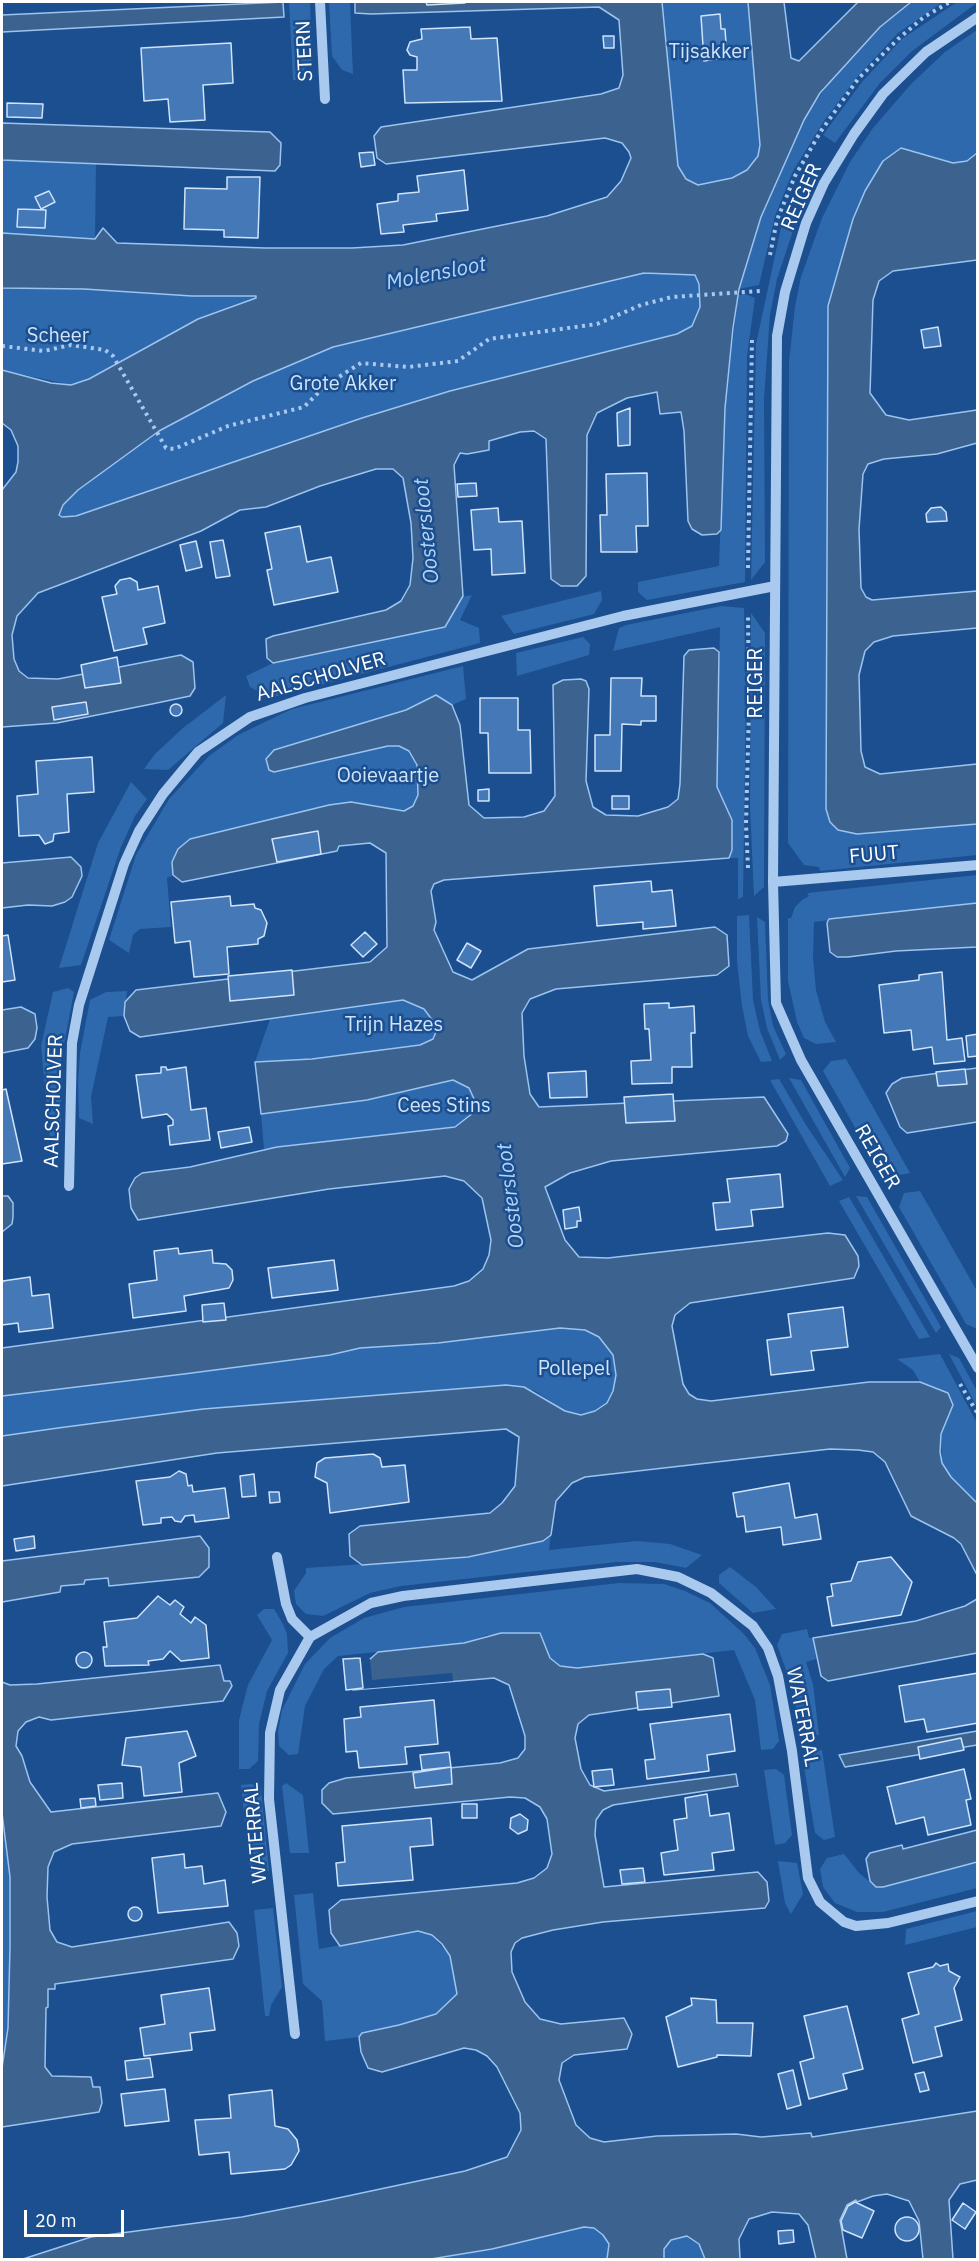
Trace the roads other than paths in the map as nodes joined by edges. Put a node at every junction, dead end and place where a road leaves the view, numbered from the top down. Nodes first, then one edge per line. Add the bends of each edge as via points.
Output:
1 (320, 2) edge
2 (978, 17) edge
3 (325, 99) dead end
4 (774, 586) junction
5 (978, 865) edge
6 (773, 882) junction
7 (69, 1186) dead end
8 (978, 1368) edge
9 (277, 1557) dead end
10 (310, 1637) junction
11 (978, 1901) edge
12 (295, 2034) dead end

1 - 3 street, STERN
2 - 4 street, REIGER via 926,52 883,94 824,183 806,223 785,292 777,336
4 - 6 street, REIGER
4 - 7 street, AALSCHOLVER via 623,616 304,698 250,717 198,752 139,831 124,864 80,1005 72,1043
5 - 6 street, FUUT
6 - 8 street, REIGER via 776,1003 801,1060
9 - 10 street via 292,1619
10 - 11 street, WATERRAL via 371,1603 403,1596 637,1569 678,1577 711,1593 753,1626 768,1648 778,1676 792,1751 808,1878 820,1902 844,1922 856,1926 888,1923
10 - 12 street, WATERRAL via 280,1690 270,1733 269,1799

